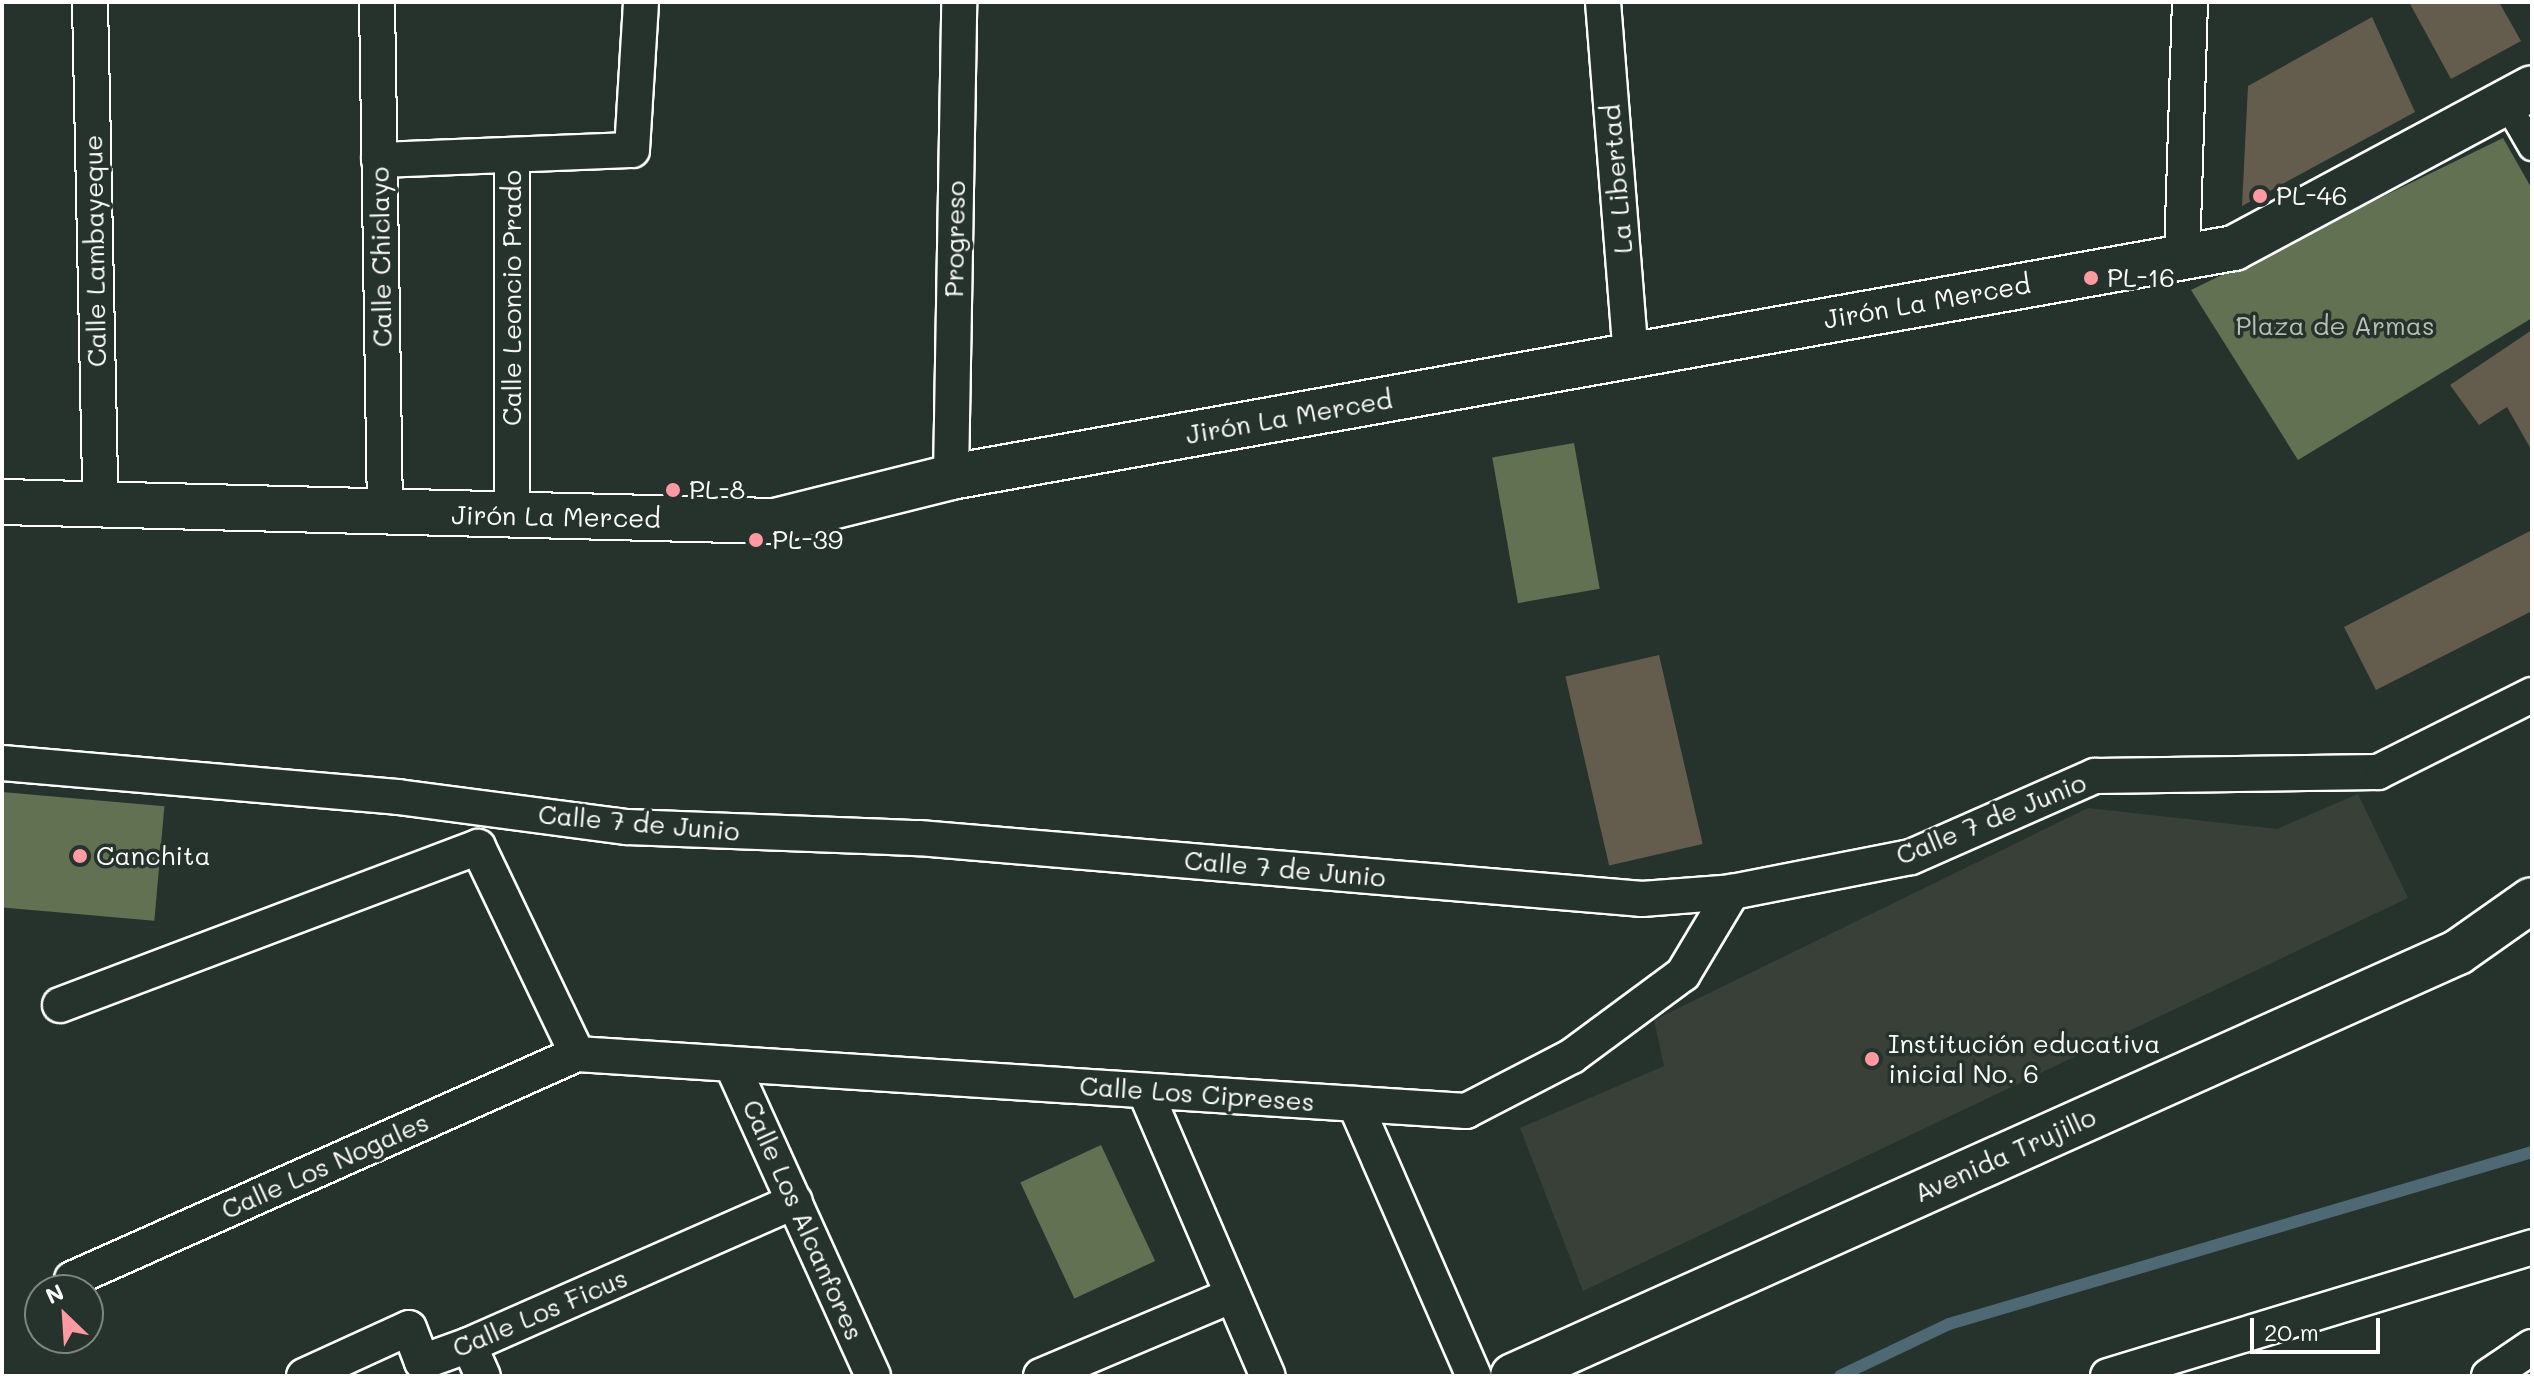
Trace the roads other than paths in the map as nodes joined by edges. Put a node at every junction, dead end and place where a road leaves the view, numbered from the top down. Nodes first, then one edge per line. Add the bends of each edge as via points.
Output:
1 (90, 2) edge
2 (377, 2) edge
3 (641, 2) edge
4 (959, 2) edge
5 (1603, 2) edge
6 (2190, 2) edge
7 (2519, 95) edge
8 (2532, 147) edge
9 (512, 156) junction
10 (379, 160) junction
11 (2182, 256) junction
12 (1631, 356) junction
13 (951, 477) junction
14 (100, 499) junction
15 (2, 502) edge
16 (385, 511) junction
17 (512, 518) junction
18 (2532, 695) edge
19 (2, 763) edge
20 (1732, 892) junction
21 (2532, 900) edge
22 (60, 1005) dead end
23 (577, 1054) junction
24 (732, 1065) junction
25 (1145, 1091) junction
26 (1355, 1104) junction
27 (795, 1201) junction
28 (2532, 1247) edge
29 (83, 1274) edge
30 (1233, 1295) junction
31 (469, 1345) junction
32 (2532, 1347) edge
33 (304, 1376) edge
34 (483, 1376) edge
35 (873, 1376) edge
36 (1041, 1376) edge
37 (1268, 1376) edge
38 (1474, 1376) edge
39 (1513, 1376) edge
40 (2108, 1376) edge
41 (2489, 1376) edge

1 - 14 street, Calle Lambayeque
2 - 10 street, Calle Chiclayo
3 - 9 street, Calle Leoncio Prado via 632,150
4 - 13 street, Progreso
5 - 12 street, La Libertad
6 - 11 street
7 - 8 street
7 - 11 street, Jirón La Merced via 2234,248
9 - 10 street
9 - 17 street, Calle Leoncio Prado
10 - 16 street, Calle Chiclayo
11 - 12 street, Jirón La Merced
12 - 13 street, Jirón La Merced
13 - 17 street, Jirón La Merced via 775,521
14 - 15 street, Jirón La Merced
14 - 16 street, Jirón La Merced
16 - 17 street, Jirón La Merced
18 - 20 street, Calle 7 de Junio via 2378,772 2095,776 1911,857
19 - 20 street, Calle 7 de Junio via 398,797 627,827 919,838 1642,899
20 - 26 street, Calle Los Cipreses via 1683,974 1572,1056 1466,1111
21 - 39 street, Avenida Trujillo via 2458,952
22 - 23 street via 478,847
23 - 24 street, Calle Los Cipreses
23 - 29 street, Calle Los Nogales
24 - 25 street, Calle Los Cipreses
24 - 27 street, Calle Los Alcanfores
25 - 26 street, Calle Los Cipreses
25 - 30 street
26 - 38 street
27 - 31 street, Calle Los Ficus
27 - 35 street, Calle Los Alcanfores
28 - 40 street
30 - 36 street
30 - 37 street
31 - 33 street, Calle Los Ficus via 422,1362 409,1328
31 - 34 street
32 - 41 street

